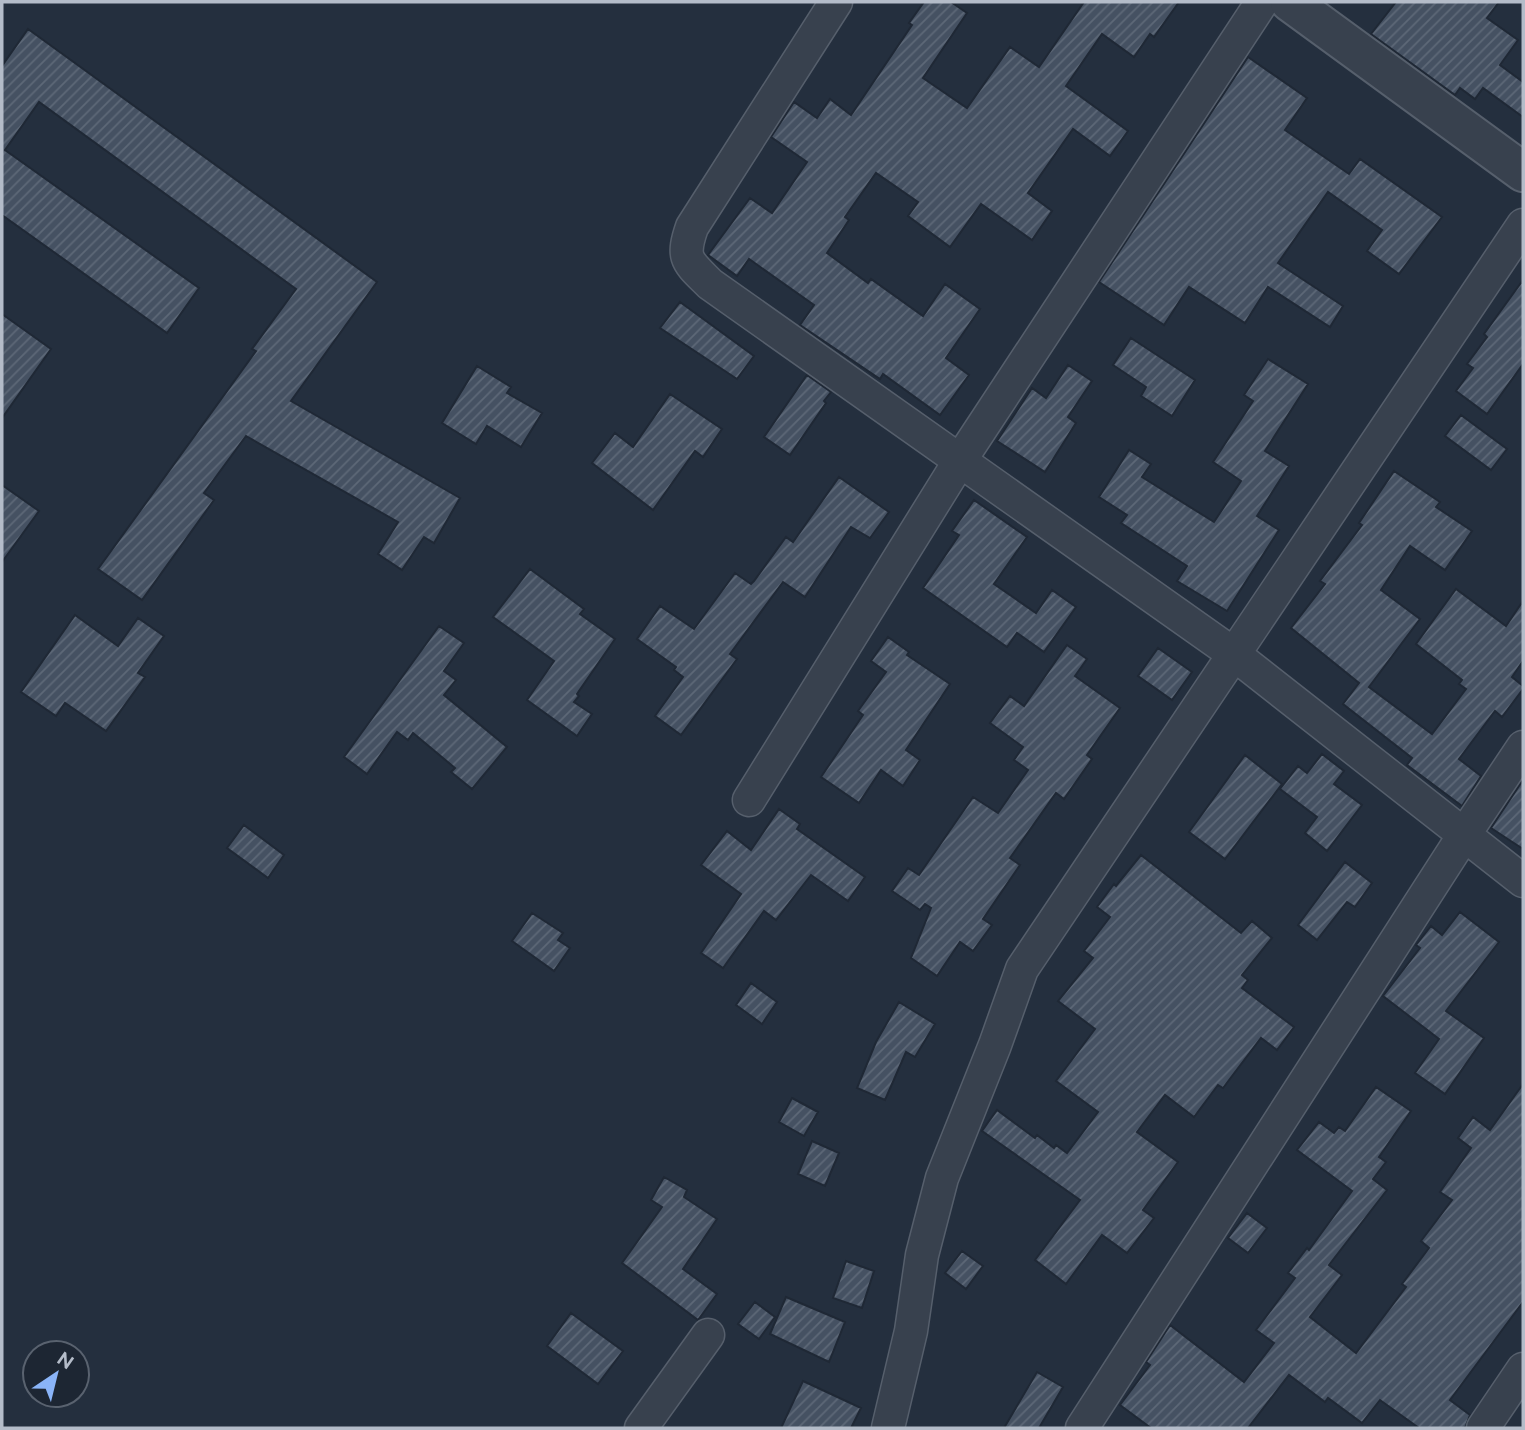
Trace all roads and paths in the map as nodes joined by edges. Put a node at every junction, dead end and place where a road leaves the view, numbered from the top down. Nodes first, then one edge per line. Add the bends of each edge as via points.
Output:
1 (836, 2) edge
2 (1262, 2) edge
3 (1290, 2) edge
4 (1523, 172) edge
5 (1523, 225) edge
6 (959, 461) junction
7 (1235, 655) junction
8 (1523, 747) edge
9 (749, 800) dead end
10 (1464, 835) junction
11 (1523, 881) edge
12 (708, 1335) dead end
13 (1523, 1368) edge
14 (641, 1428) edge
15 (888, 1428) edge
16 (1082, 1428) edge
17 (1483, 1428) edge

1 - 6 street via 692,227 685,248 690,263 710,284
2 - 6 street
3 - 4 street
5 - 7 street
6 - 7 street
6 - 9 street
7 - 10 street
7 - 15 street via 1022,969 942,1178
8 - 10 street
10 - 11 street
10 - 16 street
12 - 14 street
13 - 17 street

